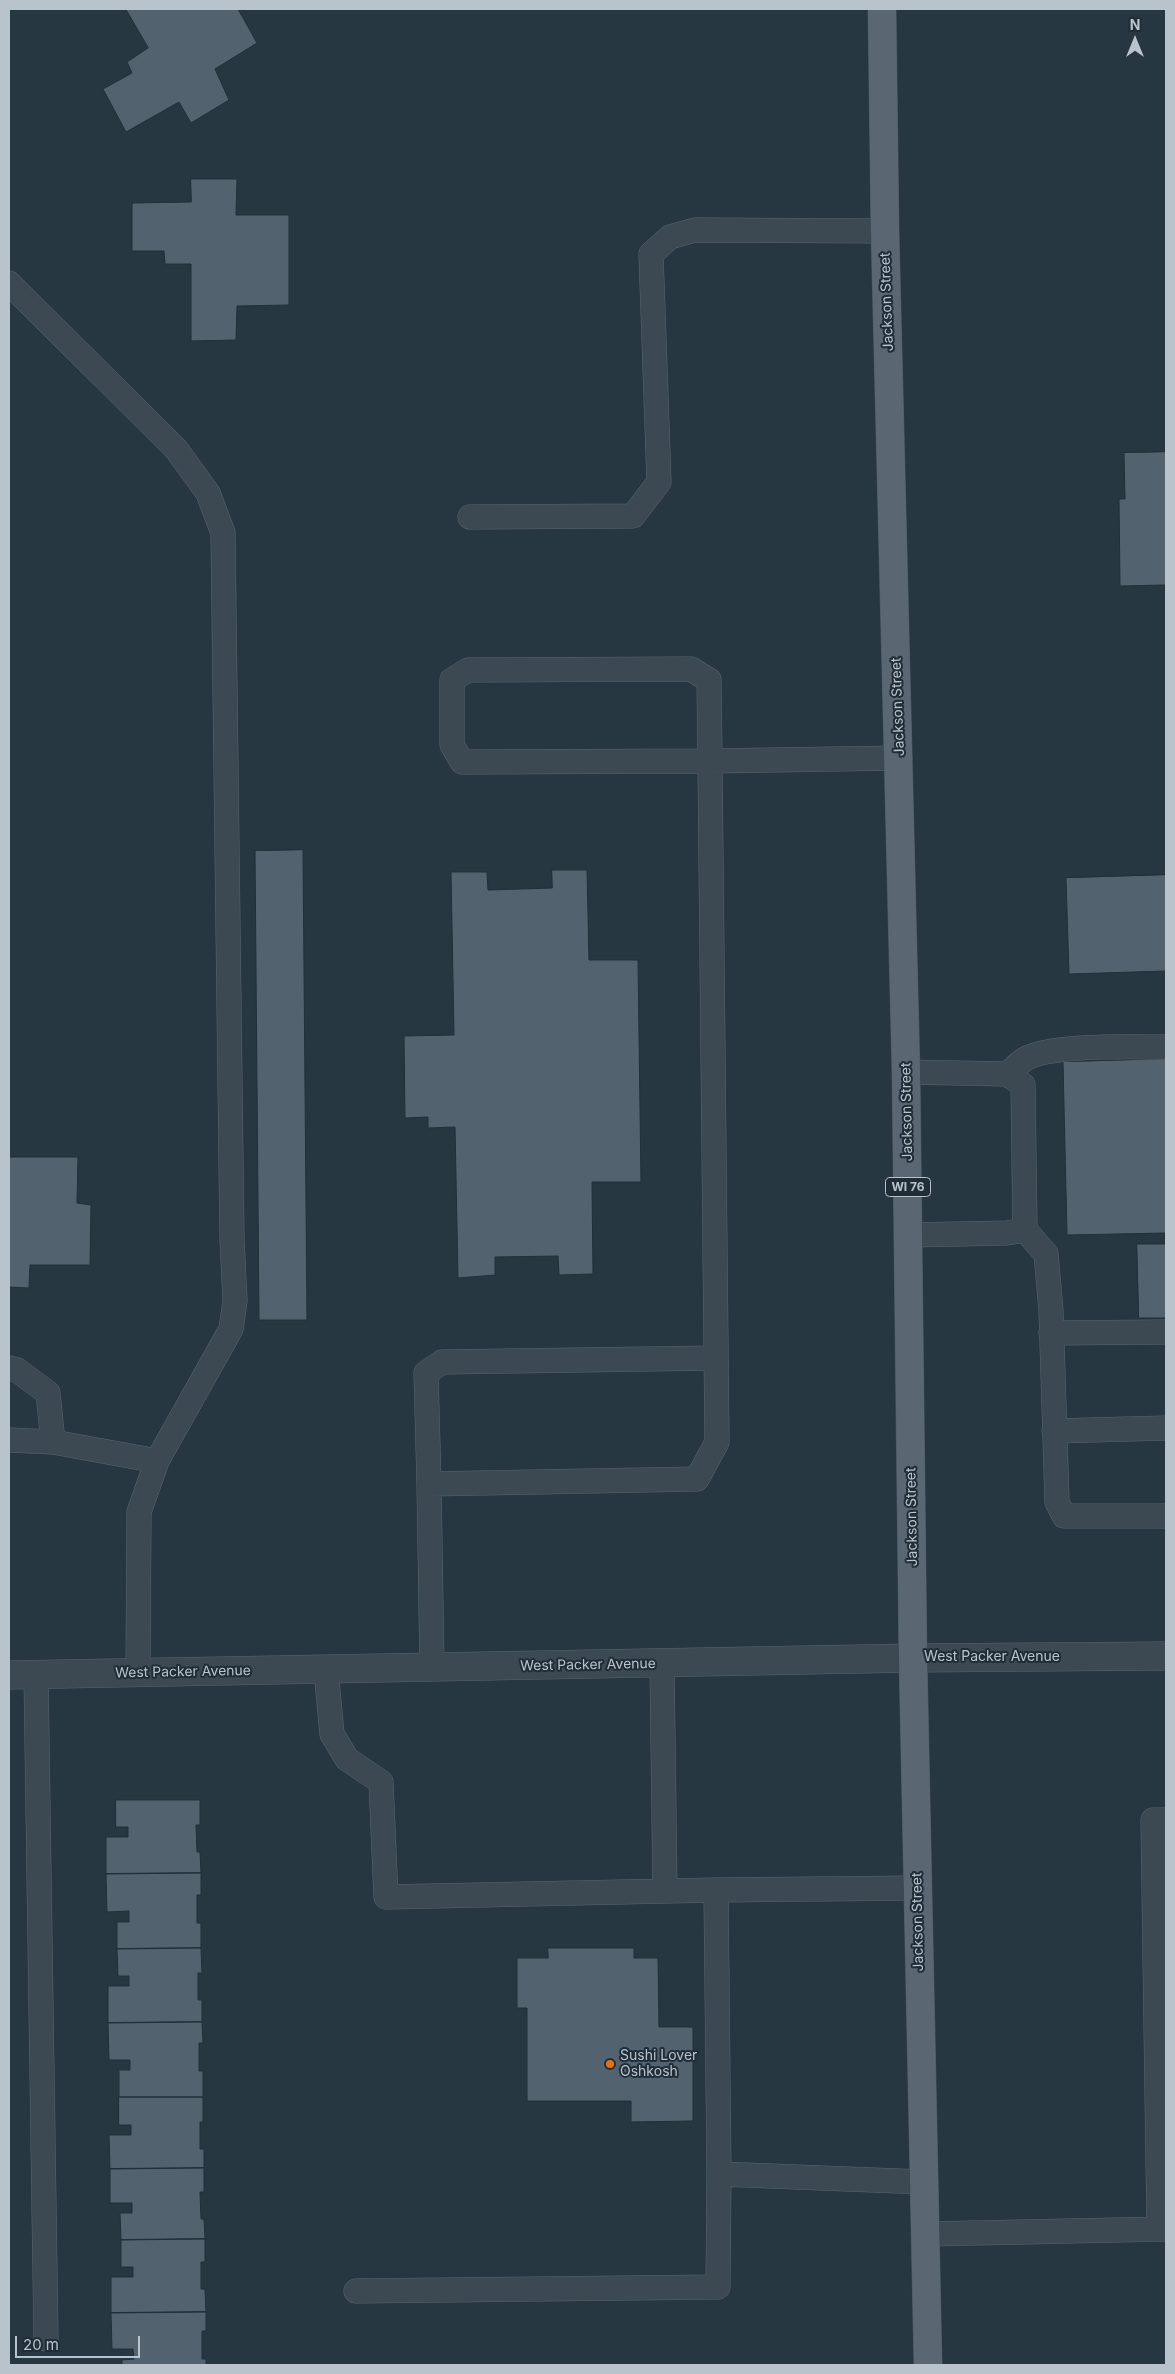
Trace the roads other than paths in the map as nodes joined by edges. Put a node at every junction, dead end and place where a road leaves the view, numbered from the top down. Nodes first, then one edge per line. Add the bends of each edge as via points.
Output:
1 (882, 9) edge
2 (885, 231) junction
3 (9, 283) edge
4 (470, 517) dead end
5 (900, 758) junction
6 (710, 761) junction
7 (1166, 1047) edge
8 (906, 1072) junction
9 (1015, 1080) junction
10 (1025, 1230) junction
11 (909, 1235) junction
12 (1166, 1332) edge
13 (1051, 1333) junction
14 (716, 1358) junction
15 (9, 1368) edge
16 (1166, 1428) edge
17 (1054, 1431) junction
18 (9, 1440) edge
19 (53, 1442) junction
20 (157, 1461) junction
21 (429, 1484) junction
22 (1166, 1516) edge
23 (1166, 1656) edge
24 (913, 1658) junction
25 (662, 1664) junction
26 (432, 1668) junction
27 (326, 1670) junction
28 (36, 1674) junction
29 (138, 1674) junction
30 (9, 1675) edge
31 (1166, 1820) edge
32 (918, 1888) junction
33 (716, 1890) junction
34 (665, 1891) junction
35 (720, 2174) junction
36 (924, 2182) junction
37 (1163, 2229) edge
38 (926, 2234) junction
39 (356, 2291) dead end
40 (46, 2339) dead end
41 (928, 2365) edge

1 - 2 main road, Jackson Street / WI 76
2 - 4 lane via 694,230 670,237 651,254 658,482 633,516
2 - 5 main road, Jackson Street / WI 76
3 - 20 lane via 176,449 208,493 223,533 235,1301 230,1329
5 - 6 lane
5 - 8 main road, Jackson Street / WI 76
6 - 6 lane via 462,762 452,745 452,680 468,670 690,669 709,680
6 - 14 lane
7 - 9 lane via 1116,1046 1054,1051 1026,1059
8 - 9 lane
8 - 11 main road, Jackson Street / WI 76
9 - 10 lane
10 - 11 lane
10 - 13 lane via 1046,1254
11 - 24 main road, Jackson Street / WI 76
12 - 13 lane
13 - 17 lane
14 - 21 lane via 717,1442 698,1479
14 - 21 lane via 442,1362 426,1373
15 - 19 lane via 17,1370 48,1393
16 - 17 lane
17 - 22 lane via 1057,1502 1064,1516
18 - 19 lane
19 - 20 lane
20 - 29 lane via 139,1512
21 - 26 lane
23 - 24 street, West Packer Avenue
24 - 25 street, West Packer Avenue
24 - 32 main road, Jackson Street / WI 76
25 - 26 street, West Packer Avenue
25 - 34 lane
26 - 27 street, West Packer Avenue
27 - 29 street, West Packer Avenue
27 - 34 lane via 332,1734 347,1760 381,1782 386,1897
28 - 29 street, West Packer Avenue
28 - 30 street, West Packer Avenue
28 - 40 lane
31 - 37 lane via 1154,1820
32 - 33 lane
32 - 36 main road, Jackson Street / WI 76
33 - 34 lane
33 - 35 lane
35 - 36 lane
35 - 39 lane via 718,2287
36 - 38 main road, Jackson Street / WI 76
37 - 38 lane
38 - 41 main road, Jackson Street / WI 76

